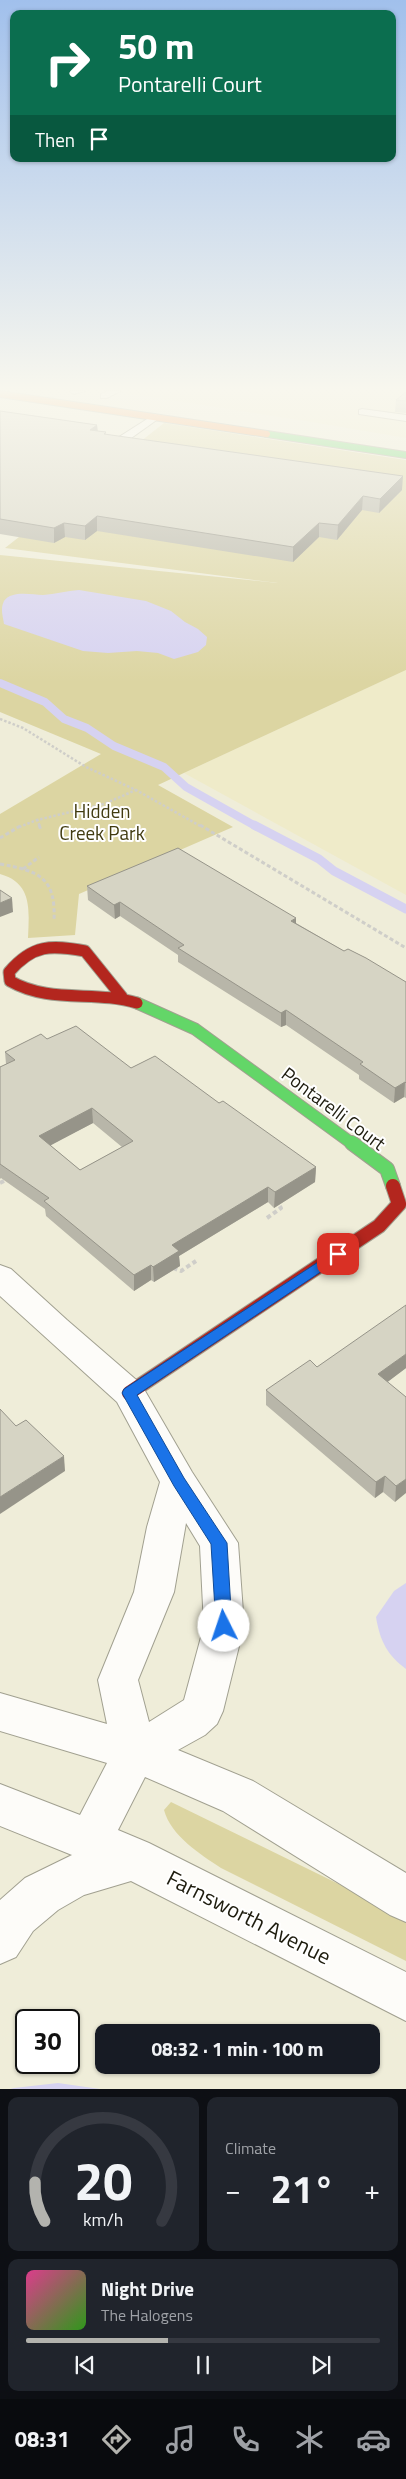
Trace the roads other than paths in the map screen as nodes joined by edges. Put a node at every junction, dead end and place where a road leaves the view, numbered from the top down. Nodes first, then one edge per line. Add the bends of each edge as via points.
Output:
1 (122, 997) junction
2 (0, 1277) edge
3 (129, 1393) junction
4 (179, 1482) junction
5 (0, 1712) edge
6 (135, 1752) junction
7 (0, 1805) edge
8 (91, 1839) junction
9 (133, 1858) junction
10 (406, 1899) edge
11 (0, 1941) edge
12 (406, 1997) edge

1 - 1 main road, Pontarelli Court via 85,951 54,945 44,947 17,961 10,972 10,981 22,990 43,996
1 - 3 main road, Pontarelli Court via 195,1029 387,1169 400,1204 379,1226
2 - 3 street via 55,1330
3 - 4 street
4 - 6 street via 166,1527 154,1592 118,1680
4 - 6 street via 219,1543 224,1626 202,1711
5 - 6 street
6 - 8 street
6 - 10 street via 238,1796
7 - 8 street, Farnsworth Avenue
8 - 9 street, Farnsworth Avenue
9 - 11 street via 86,1872 43,1894 18,1914
9 - 12 street, Farnsworth Avenue

